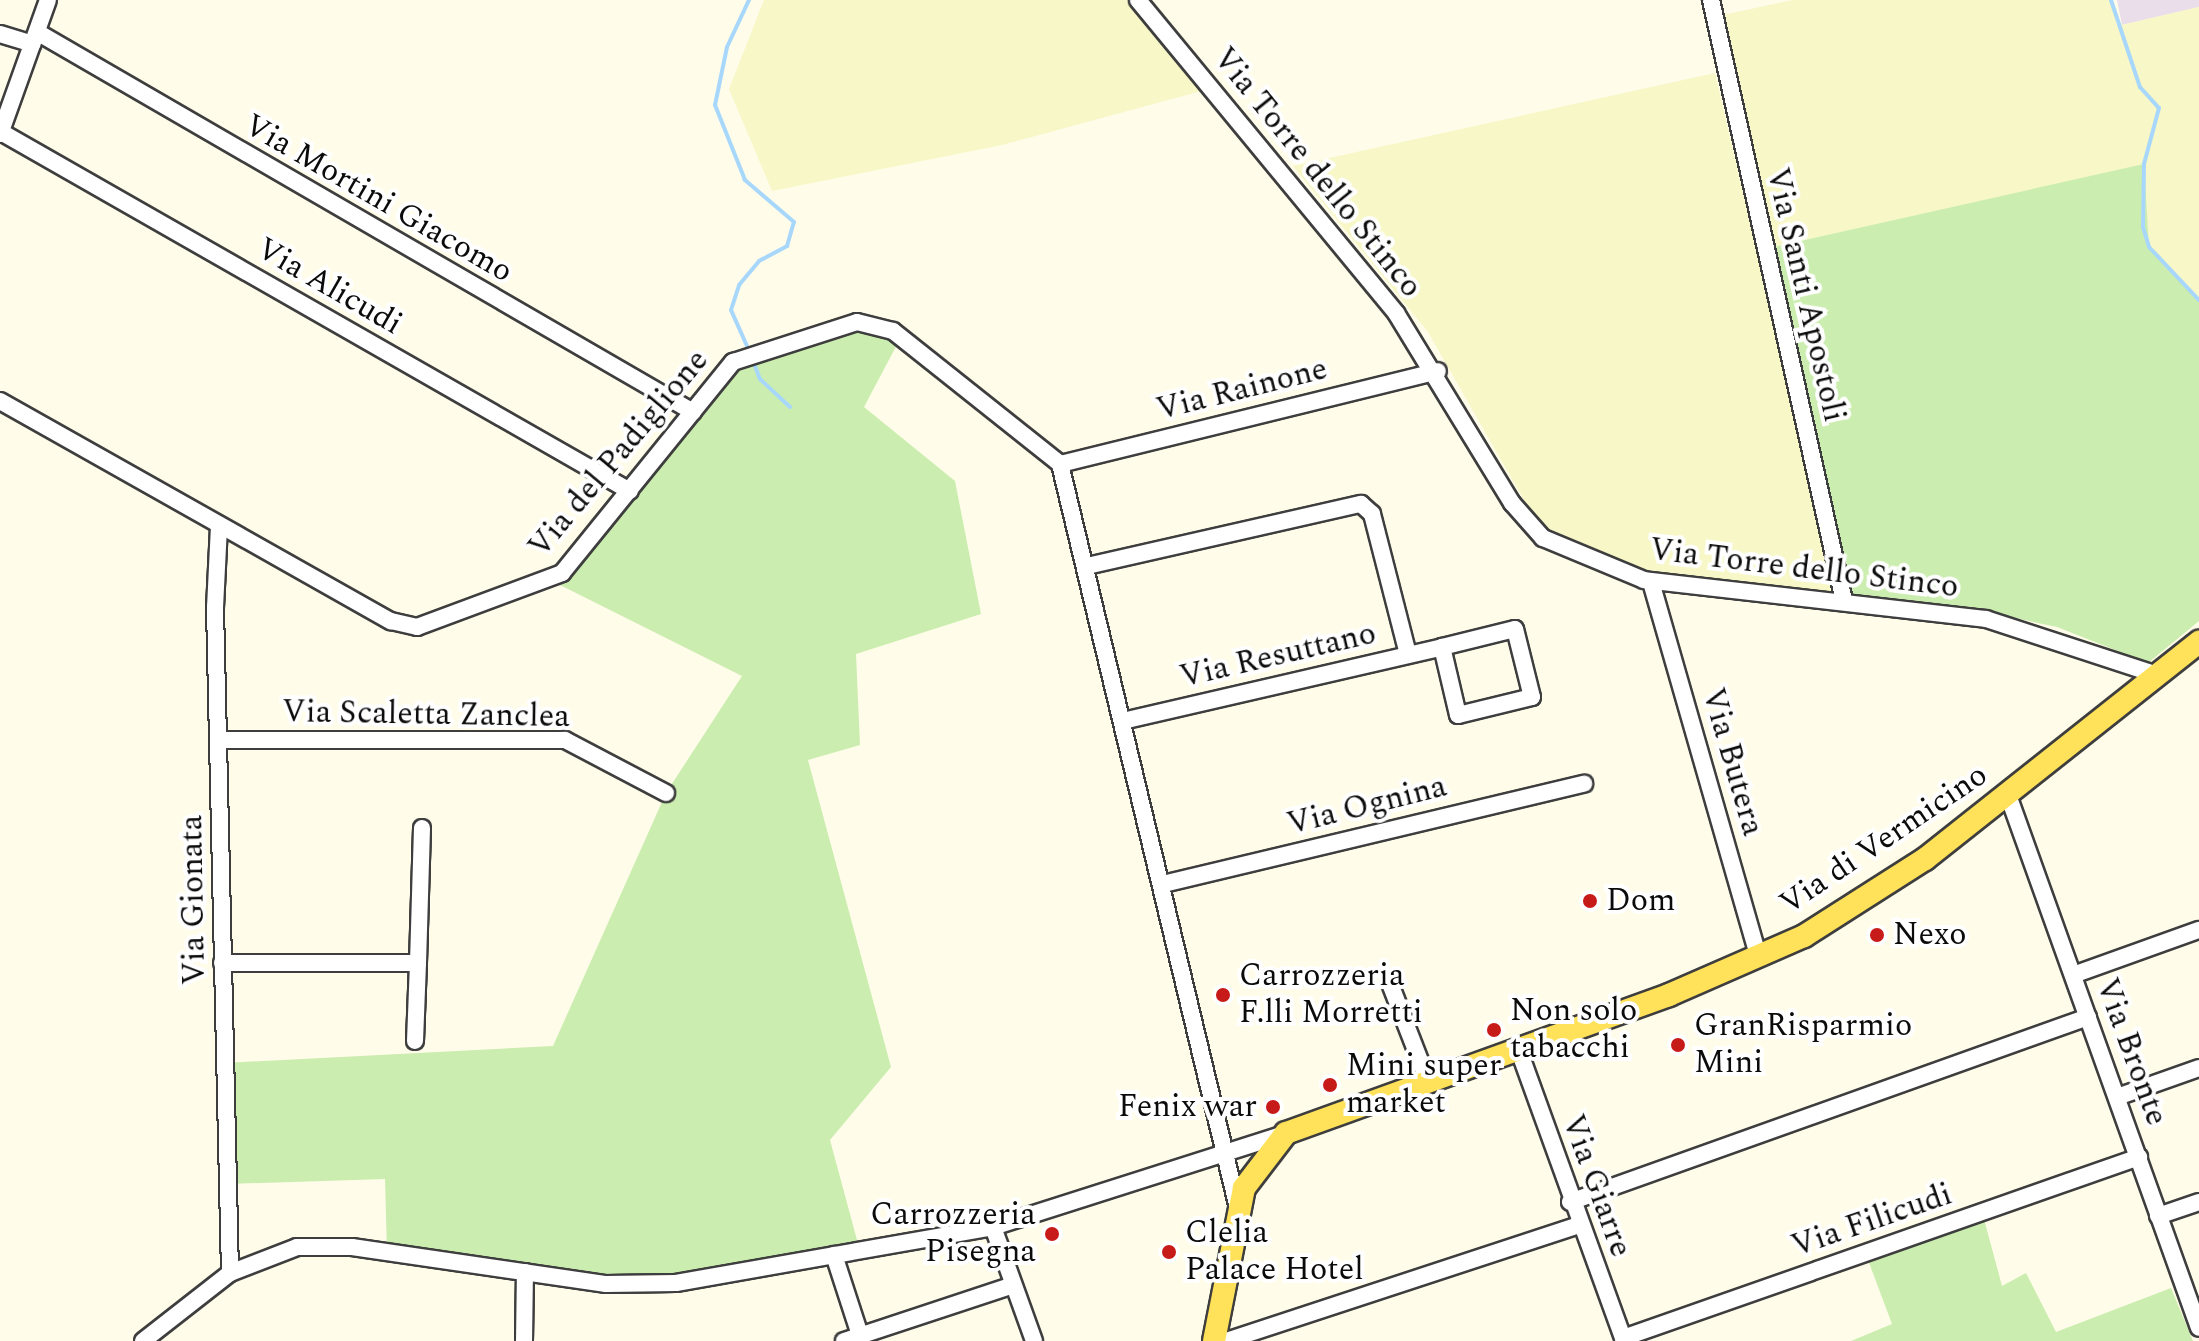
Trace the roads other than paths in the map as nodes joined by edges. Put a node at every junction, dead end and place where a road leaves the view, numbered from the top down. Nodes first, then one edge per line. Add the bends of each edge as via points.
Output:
1 (48, 0) edge
2 (1138, 0) edge
3 (1711, 0) edge
4 (0, 34) edge
5 (35, 38) junction
6 (0, 133) edge
7 (1438, 371) junction
8 (0, 401) edge
9 (693, 412) junction
10 (1060, 464) junction
11 (630, 491) junction
12 (219, 526) junction
13 (1087, 566) junction
14 (1651, 582) junction
15 (1844, 601) junction
16 (2199, 642) edge
17 (1442, 647) junction
18 (1408, 654) junction
19 (2157, 675) junction
20 (1127, 720) junction
21 (220, 740) junction
22 (1584, 784) dead end
23 (666, 793) dead end
24 (2008, 795) junction
25 (422, 828) dead end
26 (1163, 884) junction
27 (2199, 930) edge
28 (1759, 958) junction
29 (222, 963) junction
30 (418, 963) junction
31 (2073, 975) junction
32 (1391, 986) dead end
33 (2088, 1017) junction
34 (415, 1041) dead end
35 (1518, 1048) junction
36 (2199, 1068) edge
37 (1427, 1079) junction
38 (2117, 1097) junction
39 (1286, 1133) junction
40 (2139, 1157) junction
41 (1222, 1158) junction
42 (1253, 1169) junction
43 (1570, 1202) junction
44 (2199, 1202) edge
45 (1238, 1208) junction
46 (2158, 1216) junction
47 (1579, 1225) junction
48 (993, 1227) junction
49 (834, 1255) junction
50 (525, 1272) junction
51 (230, 1273) junction
52 (1013, 1285) junction
53 (2199, 1328) edge
54 (860, 1335) junction
55 (1623, 1339) edge
56 (143, 1341) edge
57 (524, 1341) edge
58 (844, 1341) edge
59 (1034, 1341) edge
60 (1214, 1341) edge
61 (1226, 1341) edge

1 - 5 street
2 - 7 street, Via Torre dello Stinco
3 - 15 street, Via Santi Apostoli
4 - 5 street, Via Mortini Giacomo
5 - 6 street
5 - 9 street, Via Mortini Giacomo
6 - 11 street, Via Alicudi
7 - 10 street, Via Rainone
7 - 14 street, Via Torre dello Stinco via 1534,530 1577,557
8 - 12 street, Via del Padiglione
9 - 10 street, Via del Padiglione via 722,372 745,355 867,322 893,331
9 - 11 street, Via del Padiglione
10 - 13 street
11 - 12 street, Via del Padiglione via 552,581 417,627 391,621
12 - 21 street, Via Gionata
13 - 18 street via 1361,504 1372,514
13 - 20 street
14 - 15 street, Via Torre dello Stinco
14 - 28 street, Via Butera
15 - 19 street, Via Torre dello Stinco via 2006,623
16 - 19 main road, Via di Vermicino
17 - 17 street, Via Resuttano via 1458,715 1532,697 1515,629
17 - 18 street, Via Resuttano
18 - 20 street, Via Resuttano
19 - 24 main road, Via di Vermicino
20 - 26 street
21 - 23 street, Via Scaletta Zanclea via 565,740
21 - 29 street, Via Gionata
22 - 26 street, Via Ognina
24 - 28 main road, Via di Vermicino via 1877,892
24 - 31 street, Via Bronte
25 - 30 street
26 - 41 street
27 - 31 street
28 - 35 main road, Via di Vermicino
29 - 30 street
29 - 51 street, Via Gionata
30 - 34 street
31 - 33 street, Via Bronte
32 - 37 street
33 - 38 street, Via Bronte
33 - 43 street
35 - 37 main road, Via di Vermicino
35 - 43 street, Via Giarre
36 - 38 street
37 - 39 main road, Via di Vermicino
38 - 40 street, Via Bronte
39 - 41 street
39 - 42 main road, Via di Vermicino
40 - 46 street, Via Bronte
40 - 55 street, Via Filicudi
41 - 42 street via 1235,1171
41 - 45 street
41 - 48 street
42 - 45 main road, Via di Vermicino
43 - 47 street, Via Giarre
44 - 46 street
45 - 60 main road, Via di Vermicino
46 - 53 street, Via Bronte
47 - 55 street, Via Giarre
47 - 61 street
48 - 49 street
48 - 52 street
49 - 50 street via 655,1285
49 - 54 street
50 - 51 street via 314,1244
50 - 57 street
51 - 56 street
52 - 54 street
52 - 59 street
54 - 58 street

